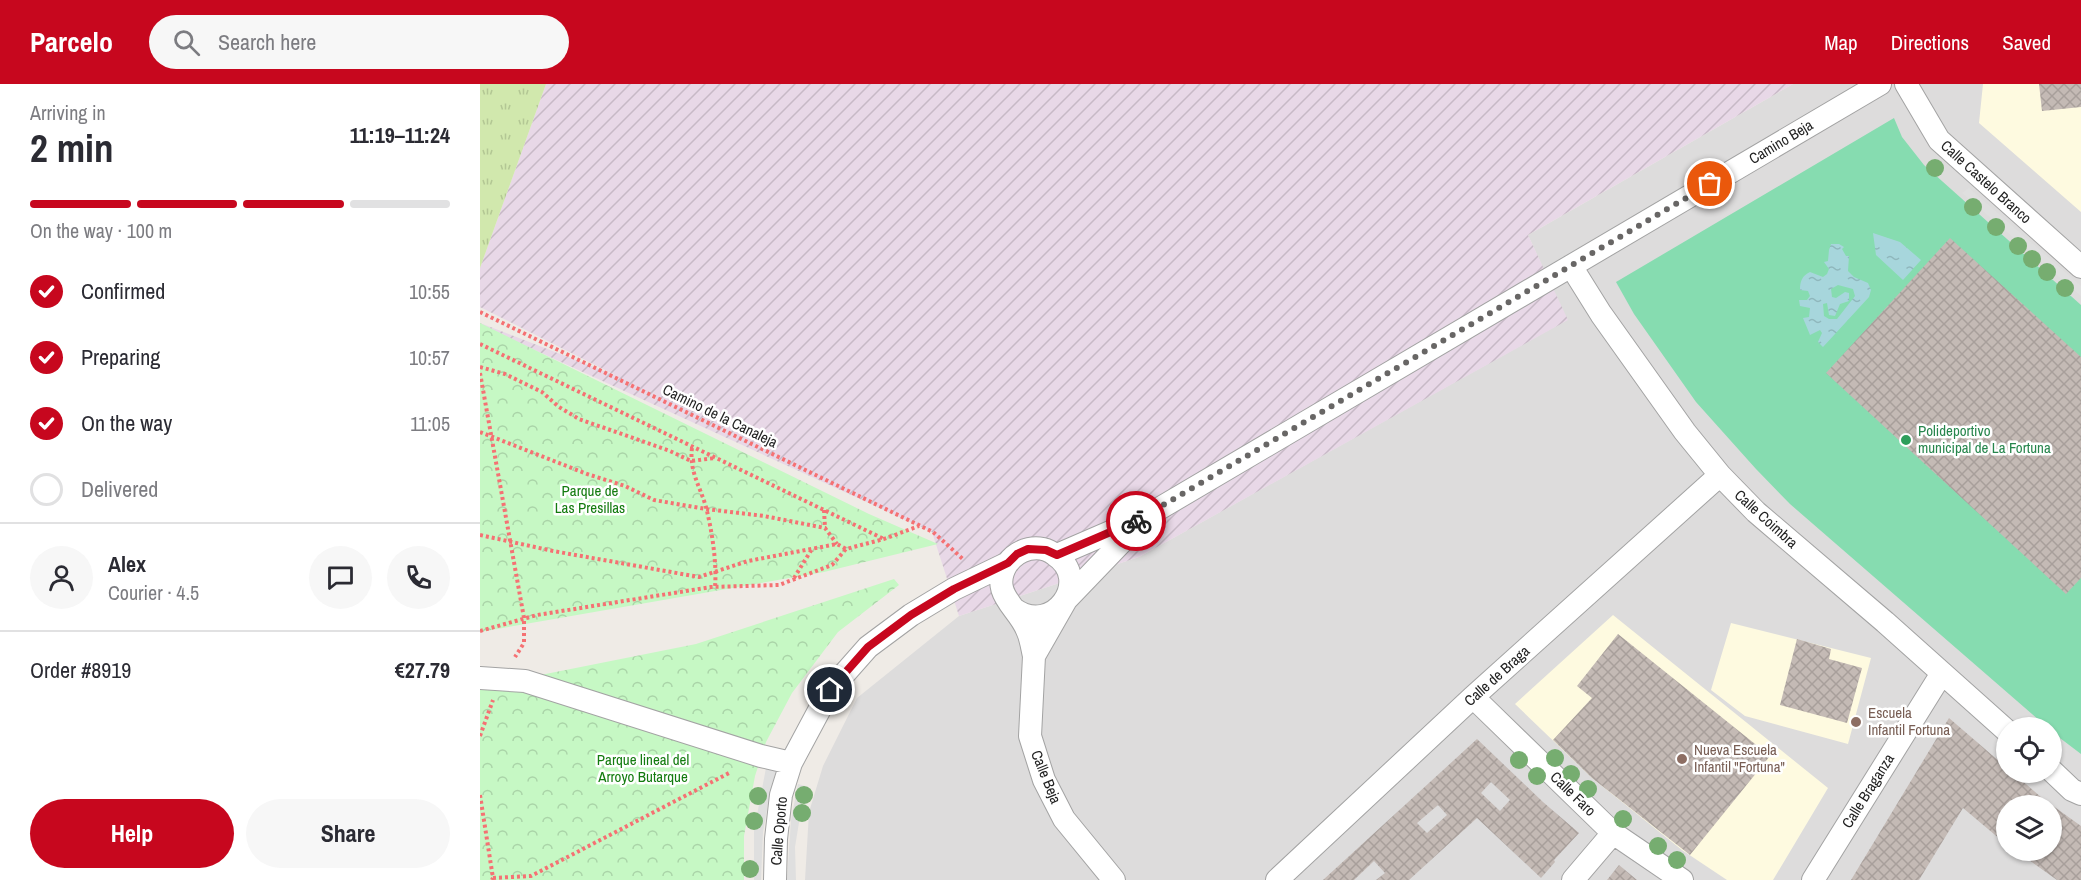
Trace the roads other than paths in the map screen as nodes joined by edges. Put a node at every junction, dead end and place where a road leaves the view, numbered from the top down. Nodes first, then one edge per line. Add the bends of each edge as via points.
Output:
1 (1880, 84) edge
2 (1906, 84) edge
3 (1571, 266) junction
4 (2081, 267) edge
5 (1720, 475) junction
6 (1145, 517) junction
7 (1057, 555) junction
8 (1008, 563) junction
9 (1066, 600) junction
10 (1014, 609) junction
11 (1034, 656) junction
12 (1942, 673) junction
13 (490, 679) edge
14 (1473, 697) junction
15 (1996, 721) edge
16 (791, 763) junction
17 (2062, 780) edge
18 (2081, 794) edge
19 (1613, 833) junction
20 (776, 880) edge
21 (1114, 880) edge
22 (1277, 880) edge
23 (1573, 880) edge
24 (1682, 880) edge
25 (1814, 880) edge

1 - 3 street, Camino Beja
2 - 4 street, Calle Castelo Branco via 1939,140
3 - 5 street, Calle Coimbra via 1685,432
3 - 6 street, Camino Beja
5 - 12 street, Calle Coimbra via 1756,512
5 - 14 street, Calle de Braga
6 - 7 street, Camino Beja
6 - 9 street
7 - 8 street via 1034,549 1017,554
7 - 9 street via 1069,576
8 - 10 street via 1002,587 1005,599
8 - 16 street, Calle Oporto via 928,604 868,647 830,690
9 - 10 street via 1042,616
9 - 11 street
10 - 11 street via 1028,630
11 - 21 street, Calle Beja via 1030,736 1044,780 1064,819
12 - 15 street, Calle Coimbra
12 - 25 street, Calle Braganza
13 - 16 street via 525,681
14 - 19 street, Calle Faro
14 - 22 street, Calle de Braga
16 - 20 street, Calle Oporto via 781,795
17 - 18 street
19 - 23 street
19 - 24 street, Calle Faro

